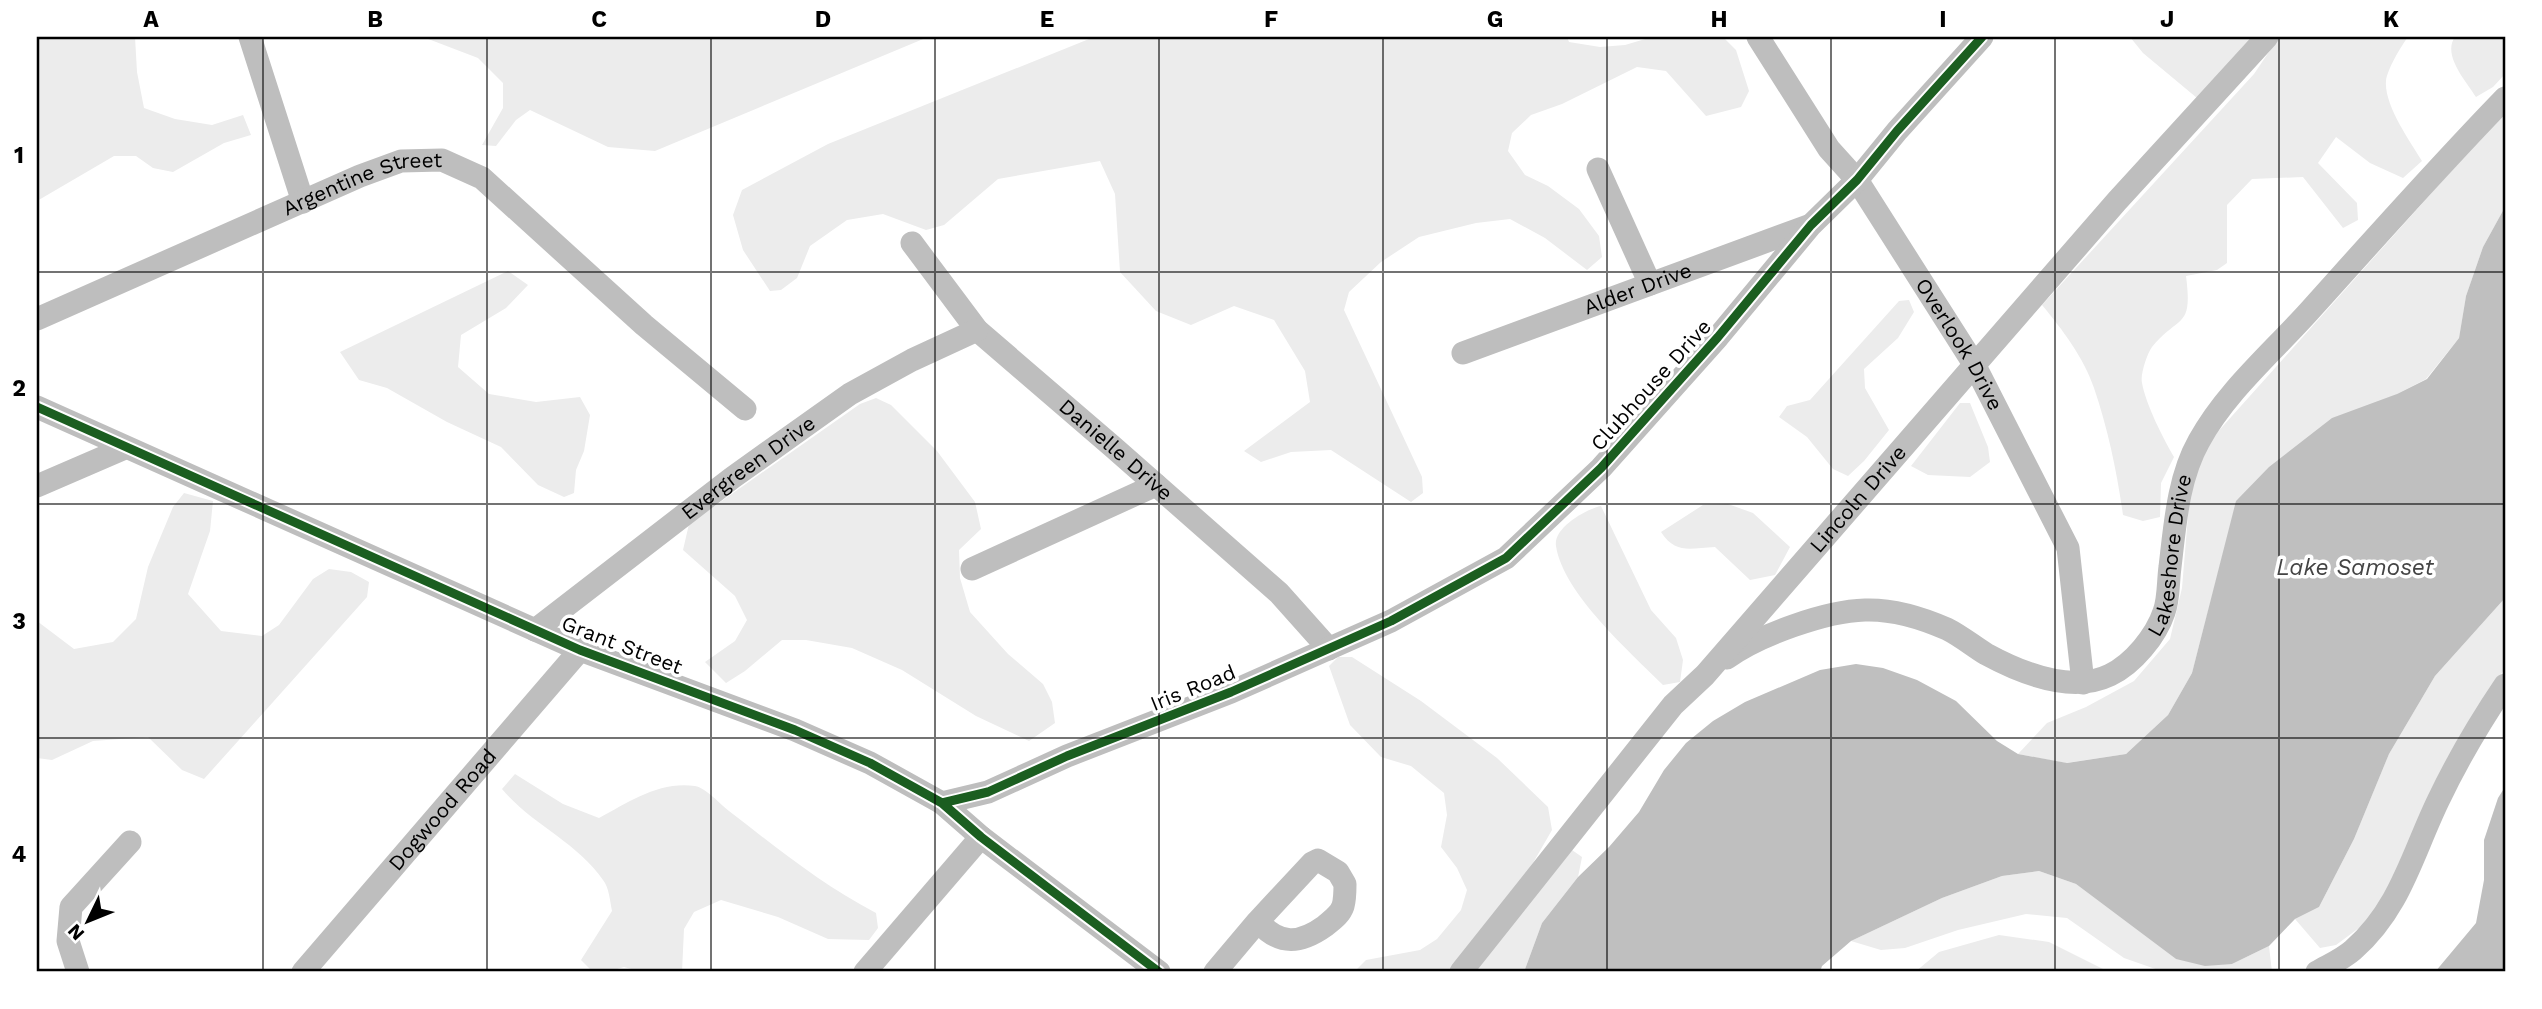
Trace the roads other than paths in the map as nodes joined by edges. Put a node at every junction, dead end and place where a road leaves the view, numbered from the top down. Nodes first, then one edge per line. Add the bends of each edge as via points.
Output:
1 (250, 37) edge
2 (1758, 37) edge
3 (1982, 37) edge
4 (2267, 37) edge
5 (2505, 98) edge
6 (1598, 169) dead end
7 (1857, 180) junction
8 (303, 202) junction
9 (1811, 225) junction
10 (912, 243) dead end
11 (1650, 284) junction
12 (37, 319) edge
13 (977, 330) junction
14 (1463, 353) dead end
15 (1974, 364) junction
16 (37, 408) edge
17 (745, 409) dead end
18 (125, 448) junction
19 (1156, 485) junction
20 (37, 486) edge
21 (972, 569) dead end
22 (1450, 589) joint
23 (535, 630) junction
24 (1329, 649) junction
25 (580, 650) junction
26 (1705, 675) junction
27 (2082, 683) junction
28 (2505, 685) edge
29 (942, 803) junction
30 (981, 837) junction
31 (130, 842) dead end
32 (1258, 921) dead end
33 (1154, 971) edge
34 (78, 972) edge
35 (303, 972) edge
36 (865, 972) edge
37 (1215, 972) edge
38 (1461, 972) edge
39 (2317, 972) edge

1 - 8 street
2 - 7 street, Overlook Drive via 1829,149
3 - 7 street, Clubhouse Drive
4 - 15 street, Lincoln Drive
5 - 27 street, Lakeshore Drive via 2224,405 2199,441 2182,481 2165,611 2144,649 2110,676
6 - 11 street
7 - 9 street, Clubhouse Drive
7 - 15 street, Overlook Drive
8 - 12 street, Argentine Street
8 - 17 street, Argentine Street via 401,161 442,160 482,178 644,325
9 - 11 street, Alder Drive
9 - 22 street, Clubhouse Drive via 1601,468 1506,558
10 - 13 street, Danielle Drive
11 - 14 street, Alder Drive
13 - 19 street, Danielle Drive
13 - 23 street, Evergreen Drive via 850,394 732,478
15 - 26 street, Lincoln Drive
15 - 27 street, Overlook Drive via 2067,548
16 - 18 street, Grant Street
18 - 20 street
18 - 23 street, Grant Street
19 - 21 street
19 - 24 street, Danielle Drive via 1279,593
22 - 24 street, Iris Road
23 - 25 street, Grant Street
24 - 29 street, Iris Road via 988,792
25 - 29 street, Grant Street via 795,730 870,763
25 - 35 street, Dogwood Road
26 - 27 street, Lakeshore Drive via 1740,649 1780,631 1865,610 1908,615 1949,630 2025,672
26 - 38 street, Lincoln Drive via 1673,705
28 - 39 street via 2458,763 2382,921 2352,951
29 - 30 street, Grant Street
30 - 33 street, Grant Street
30 - 36 street
31 - 34 street via 71,907 68,941
32 - 37 street

